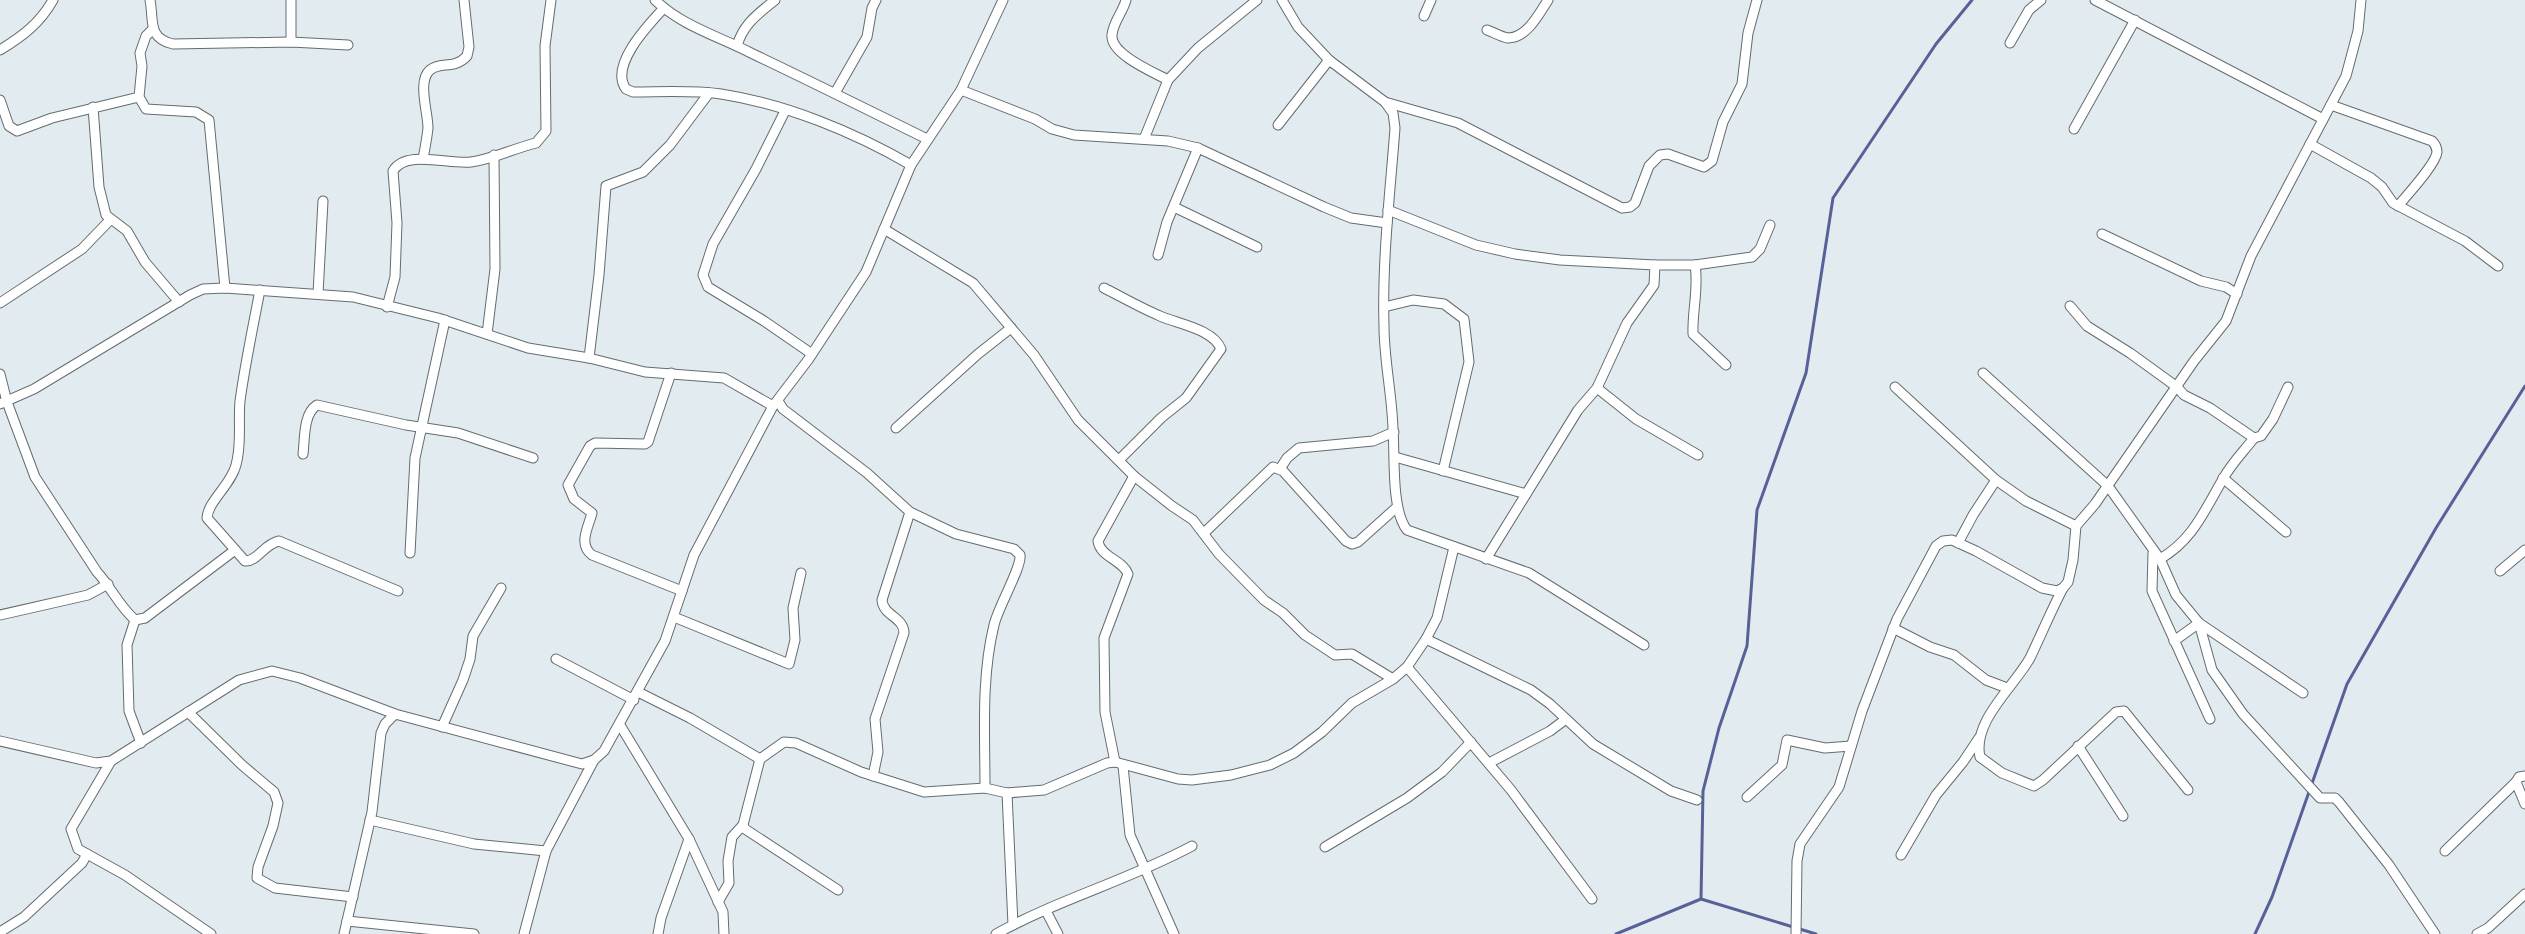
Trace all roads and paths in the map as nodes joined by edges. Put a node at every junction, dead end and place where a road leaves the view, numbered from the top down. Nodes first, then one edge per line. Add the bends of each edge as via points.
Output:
1 (150, 0) edge
2 (291, 0) edge
3 (464, 0) edge
4 (551, 0) edge
5 (655, 0) edge
6 (775, 0) edge
7 (876, 0) edge
8 (1003, 0) edge
9 (1126, 0) edge
10 (1257, 0) edge
11 (1283, 0) edge
12 (1432, 0) edge
13 (1548, 0) edge
14 (1757, 0) edge
15 (2041, 0) edge
16 (2095, 0) edge
17 (2361, 0) edge
18 (50, 3) edge
19 (664, 8) junction
20 (1424, 16) dead end
21 (2135, 20) junction
22 (154, 29) junction
23 (1487, 30) dead end
24 (291, 42) junction
25 (2010, 43) dead end
26 (348, 45) dead end
27 (737, 46) junction
28 (0, 50) edge
29 (1329, 60) junction
30 (1168, 80) junction
31 (961, 90) junction
32 (709, 93) junction
33 (835, 93) junction
34 (139, 96) junction
35 (0, 100) edge
36 (1385, 102) junction
37 (2331, 105) junction
38 (93, 107) junction
39 (785, 111) junction
40 (2323, 119) junction
41 (1278, 125) dead end
42 (2074, 129) dead end
43 (927, 139) junction
44 (1144, 139) junction
45 (2310, 144) junction
46 (1198, 148) junction
47 (494, 155) junction
48 (423, 159) junction
49 (911, 164) junction
50 (323, 201) dead end
51 (2398, 206) junction
52 (1174, 207) junction
53 (1388, 210) junction
54 (110, 220) junction
55 (1388, 223) junction
56 (1770, 225) dead end
57 (884, 229) junction
58 (2102, 234) dead end
59 (1257, 247) dead end
60 (1158, 255) dead end
61 (1655, 265) junction
62 (1695, 265) junction
63 (2498, 266) dead end
64 (225, 288) junction
65 (1104, 288) dead end
66 (260, 290) junction
67 (318, 294) junction
68 (2237, 294) junction
69 (179, 302) junction
70 (0, 303) edge
71 (2070, 306) dead end
72 (388, 307) junction
73 (1384, 307) junction
74 (445, 320) junction
75 (1012, 328) junction
76 (487, 334) junction
77 (812, 354) junction
78 (589, 358) junction
79 (1726, 366) dead end
80 (671, 372) junction
81 (1983, 373) dead end
82 (0, 374) edge
83 (1895, 387) dead end
84 (2176, 387) junction
85 (2288, 387) dead end
86 (1597, 388) junction
87 (3, 403) edge
88 (776, 403) junction
89 (422, 425) junction
90 (896, 428) dead end
91 (1394, 432) junction
92 (2254, 438) junction
93 (304, 454) dead end
94 (1698, 455) dead end
95 (1395, 457) junction
96 (533, 458) dead end
97 (1119, 460) junction
98 (1280, 469) junction
99 (1443, 470) junction
100 (1134, 476) junction
101 (2223, 478) junction
102 (1996, 480) junction
103 (2108, 486) junction
104 (1526, 494) junction
105 (1398, 507) junction
106 (910, 512) junction
107 (2076, 526) junction
108 (2286, 532) dead end
109 (1204, 533) junction
110 (1958, 543) junction
111 (1454, 547) junction
112 (235, 550) junction
113 (2525, 550) edge
114 (410, 553) dead end
115 (2156, 556) junction
116 (1486, 560) junction
117 (2500, 571) dead end
118 (801, 573) dead end
119 (108, 584) junction
120 (501, 588) dead end
121 (2063, 588) junction
122 (398, 591) dead end
123 (682, 591) junction
124 (0, 615) edge
125 (674, 617) junction
126 (135, 620) junction
127 (2199, 623) junction
128 (1894, 628) junction
129 (1426, 639) junction
130 (2174, 641) junction
131 (1644, 645) dead end
132 (556, 659) dead end
133 (1407, 667) junction
134 (1393, 679) junction
135 (2007, 688) junction
136 (2303, 693) dead end
137 (636, 696) junction
138 (188, 712) junction
139 (395, 714) junction
140 (1566, 719) junction
141 (2210, 719) dead end
142 (620, 725) junction
143 (442, 727) junction
144 (1979, 737) junction
145 (0, 741) edge
146 (1471, 742) junction
147 (141, 743) junction
148 (1851, 746) junction
149 (2078, 746) junction
150 (594, 760) junction
151 (760, 760) junction
152 (111, 762) junction
153 (1119, 764) junction
154 (1489, 764) junction
155 (873, 776) junction
156 (2525, 776) edge
157 (2516, 782) junction
158 (985, 788) junction
159 (2188, 790) dead end
160 (1007, 793) junction
161 (1746, 797) dead end
162 (1697, 800) dead end
163 (2525, 804) edge
164 (2123, 816) dead end
165 (370, 820) junction
166 (743, 825) junction
167 (689, 839) junction
168 (1192, 846) dead end
169 (1325, 847) dead end
170 (546, 851) junction
171 (2445, 851) dead end
172 (87, 854) junction
173 (1901, 854) dead end
174 (1146, 869) junction
175 (838, 890) dead end
176 (2525, 894) edge
177 (353, 897) junction
178 (1592, 899) dead end
179 (718, 902) junction
180 (1046, 911) junction
181 (347, 921) junction
182 (1013, 925) junction
183 (0, 932) edge
184 (211, 934) edge
185 (344, 934) edge
186 (474, 934) edge
187 (524, 934) edge
188 (658, 934) edge
189 (724, 934) edge
190 (996, 934) edge
191 (1058, 934) edge
192 (1174, 934) edge
193 (1796, 934) edge
194 (2435, 934) edge
195 (2477, 934) edge

1 - 22 street
2 - 24 street
3 - 48 street via 469,47 467,56 454,66 432,68 426,74 424,85 428,127
4 - 47 street via 545,46 546,131 536,143
5 - 19 street
6 - 27 street via 747,23 740,34
7 - 33 street via 867,36
8 - 31 street
9 - 30 street via 1113,30 1112,40 1122,54
10 - 30 street via 1198,48
11 - 29 street via 1298,27
12 - 20 street
13 - 23 street via 1522,33 1508,38
14 - 36 street via 1748,33 1742,84 1723,122 1712,161 1704,166 1668,154 1660,155 1649,166 1635,203 1630,207 1622,208 1578,188 1458,123
15 - 25 street via 2030,10
16 - 21 street
17 - 37 street via 2353,58
18 - 28 street via 37,24 23,37
19 - 27 street via 689,25
19 - 32 street via 637,39 626,58 620,77 622,84 632,92
21 - 40 street
21 - 42 street
22 - 24 street via 164,42 173,44
22 - 34 street via 141,45 142,78
24 - 26 street
27 - 33 street
29 - 36 street
29 - 41 street
30 - 44 street
31 - 43 street
31 - 44 street via 1035,119 1052,130 1074,135
32 - 39 street
32 - 78 street via 670,145 643,172 606,186
33 - 43 street
34 - 38 street
34 - 64 street via 146,109 196,112 209,120
35 - 38 street via 8,126 17,131
36 - 53 street via 1393,113 1395,128
37 - 40 street
37 - 51 street via 2432,141 2436,146 2437,153 2433,162
38 - 54 street via 99,187
39 - 49 street via 854,135
39 - 77 street via 756,169 713,244 703,275 708,287
40 - 45 street
43 - 49 street
44 - 46 street via 1168,140
45 - 51 street via 2371,178
45 - 68 street via 2251,256
46 - 52 street
46 - 55 street via 1337,213 1351,218
47 - 48 street via 462,163
47 - 76 street via 495,269
48 - 72 street via 403,162 396,165 393,171 398,223 394,277
49 - 57 street
50 - 67 street
51 - 63 street via 2465,241
52 - 59 street
52 - 60 street
53 - 55 street
53 - 61 street via 1476,245 1515,254 1560,260
54 - 69 street via 121,224 127,231 145,262
54 - 70 street via 82,249
55 - 73 street
56 - 62 street via 1760,249 1752,257
57 - 75 street via 965,276
57 - 77 street via 866,272
58 - 68 street via 2201,281 2226,287
61 - 62 street
61 - 86 street via 1654,285 1627,323
62 - 79 street via 1698,279 1692,320 1693,334
64 - 66 street
64 - 69 street via 203,289
65 - 97 street via 1160,316 1211,337 1221,349 1186,398 1161,418
66 - 67 street
66 - 112 street via 240,403 240,448 236,467 228,486 207,512 207,518
67 - 72 street via 353,298
68 - 84 street via 2226,321
69 - 87 street via 34,389
71 - 84 street via 2088,326
72 - 74 street
73 - 91 street
73 - 99 street via 1413,300 1444,304 1464,319 1470,362
74 - 76 street
74 - 89 street
75 - 90 street via 978,354
75 - 97 street via 1034,355 1078,420
76 - 78 street via 528,348
77 - 88 street
78 - 80 street via 645,372
80 - 88 street via 724,378
80 - 123 street via 648,442 590,446 568,485 574,499 592,512 583,544 586,550 592,555
81 - 103 street
82 - 87 street
83 - 102 street
84 - 92 street via 2190,400 2210,408
84 - 103 street
85 - 92 street via 2273,419 2261,436
86 - 94 street via 1636,419
86 - 104 street via 1578,410
87 - 119 street via 35,477 97,572
88 - 106 street via 867,473
88 - 123 street via 694,555
89 - 93 street via 406,424 318,405 312,409 308,418
89 - 96 street via 458,433
89 - 114 street via 415,458
91 - 95 street
91 - 98 street via 1373,442 1299,448 1287,458
92 - 101 street
95 - 99 street
95 - 105 street
97 - 100 street
98 - 105 street via 1346,541 1352,544 1358,542
98 - 109 street via 1270,468
99 - 104 street
100 - 109 street via 1193,520
100 - 153 street via 1098,541 1100,548 1124,567 1128,574 1104,638 1105,712
101 - 108 street
101 - 115 street via 2200,521 2177,550
102 - 107 street via 2026,501
102 - 110 street
103 - 107 street
103 - 115 street
104 - 116 street
105 - 111 street via 1401,522 1407,530
106 - 155 street via 882,600 885,610 901,622 904,633 875,719 878,752
106 - 158 street via 956,534 1014,549 1020,555 1020,565 998,613 989,646 985,684
107 - 121 street via 2073,560 2068,582
109 - 134 street via 1219,554 1255,592 1283,613 1305,635 1335,654 1352,654
110 - 121 street via 2042,588 2057,591
110 - 128 street via 1952,540 1943,541 1936,546
111 - 116 street
111 - 129 street via 1437,618
112 - 122 street via 245,562 248,562 267,544 279,541
112 - 126 street via 145,618
113 - 117 street
115 - 127 street via 2176,595
115 - 130 street via 2152,591
116 - 131 street via 1529,573
118 - 125 street via 793,608 795,640 789,664
119 - 124 street via 88,595
119 - 126 street via 125,611
120 - 143 street via 473,636 470,659 463,680
121 - 135 street via 2029,658
123 - 125 street
125 - 137 street via 665,641
126 - 147 street via 127,644 129,711
127 - 130 street
127 - 136 street
127 - 194 street via 2212,670 2243,714 2320,798 2335,798 2340,802 2389,865
128 - 135 street via 1930,647 1954,655 1986,680
128 - 148 street
129 - 133 street
129 - 140 street via 1531,690
130 - 141 street
132 - 137 street
133 - 134 street
133 - 146 street
134 - 153 street via 1366,693 1322,732 1294,753 1270,765 1231,775 1192,780 1178,779
135 - 144 street
137 - 142 street
137 - 151 street via 690,718
138 - 139 street via 239,680 272,671 300,678
138 - 147 street
138 - 177 street via 242,765 274,792 278,803 273,826 258,866 257,878 275,888
139 - 143 street
139 - 165 street via 385,724 381,733
140 - 154 street via 1550,731
140 - 162 street via 1593,744 1635,771 1671,791
142 - 150 street via 604,751
142 - 167 street
143 - 150 street via 582,764
144 - 149 street via 1980,757 2002,773 2034,786
144 - 173 street via 1963,762 1936,795
145 - 152 street via 96,762
146 - 154 street
146 - 169 street via 1442,772 1407,798
147 - 152 street
148 - 161 street via 1825,748 1787,740 1782,765
148 - 193 street via 1839,787 1800,844 1797,861
149 - 159 street via 2116,712 2124,711
149 - 164 street
150 - 170 street
151 - 155 street via 784,742 796,743
151 - 166 street
152 - 172 street via 71,829 78,849
153 - 160 street via 1107,763 1044,790
153 - 174 street via 1130,835
154 - 178 street
155 - 158 street via 924,792
156 - 157 street via 2519,777
157 - 163 street
157 - 171 street
158 - 160 street
160 - 182 street
165 - 170 street via 474,844
165 - 177 street
166 - 175 street via 788,859
166 - 179 street via 732,837 728,862 729,883
167 - 179 street
167 - 188 street via 661,918
168 - 174 street
170 - 187 street
172 - 183 street via 82,863 24,917
172 - 184 street via 125,875
174 - 180 street
174 - 192 street
176 - 195 street via 2488,928
177 - 181 street
179 - 189 street via 723,912
180 - 182 street
180 - 191 street
181 - 185 street
181 - 186 street
182 - 190 street

